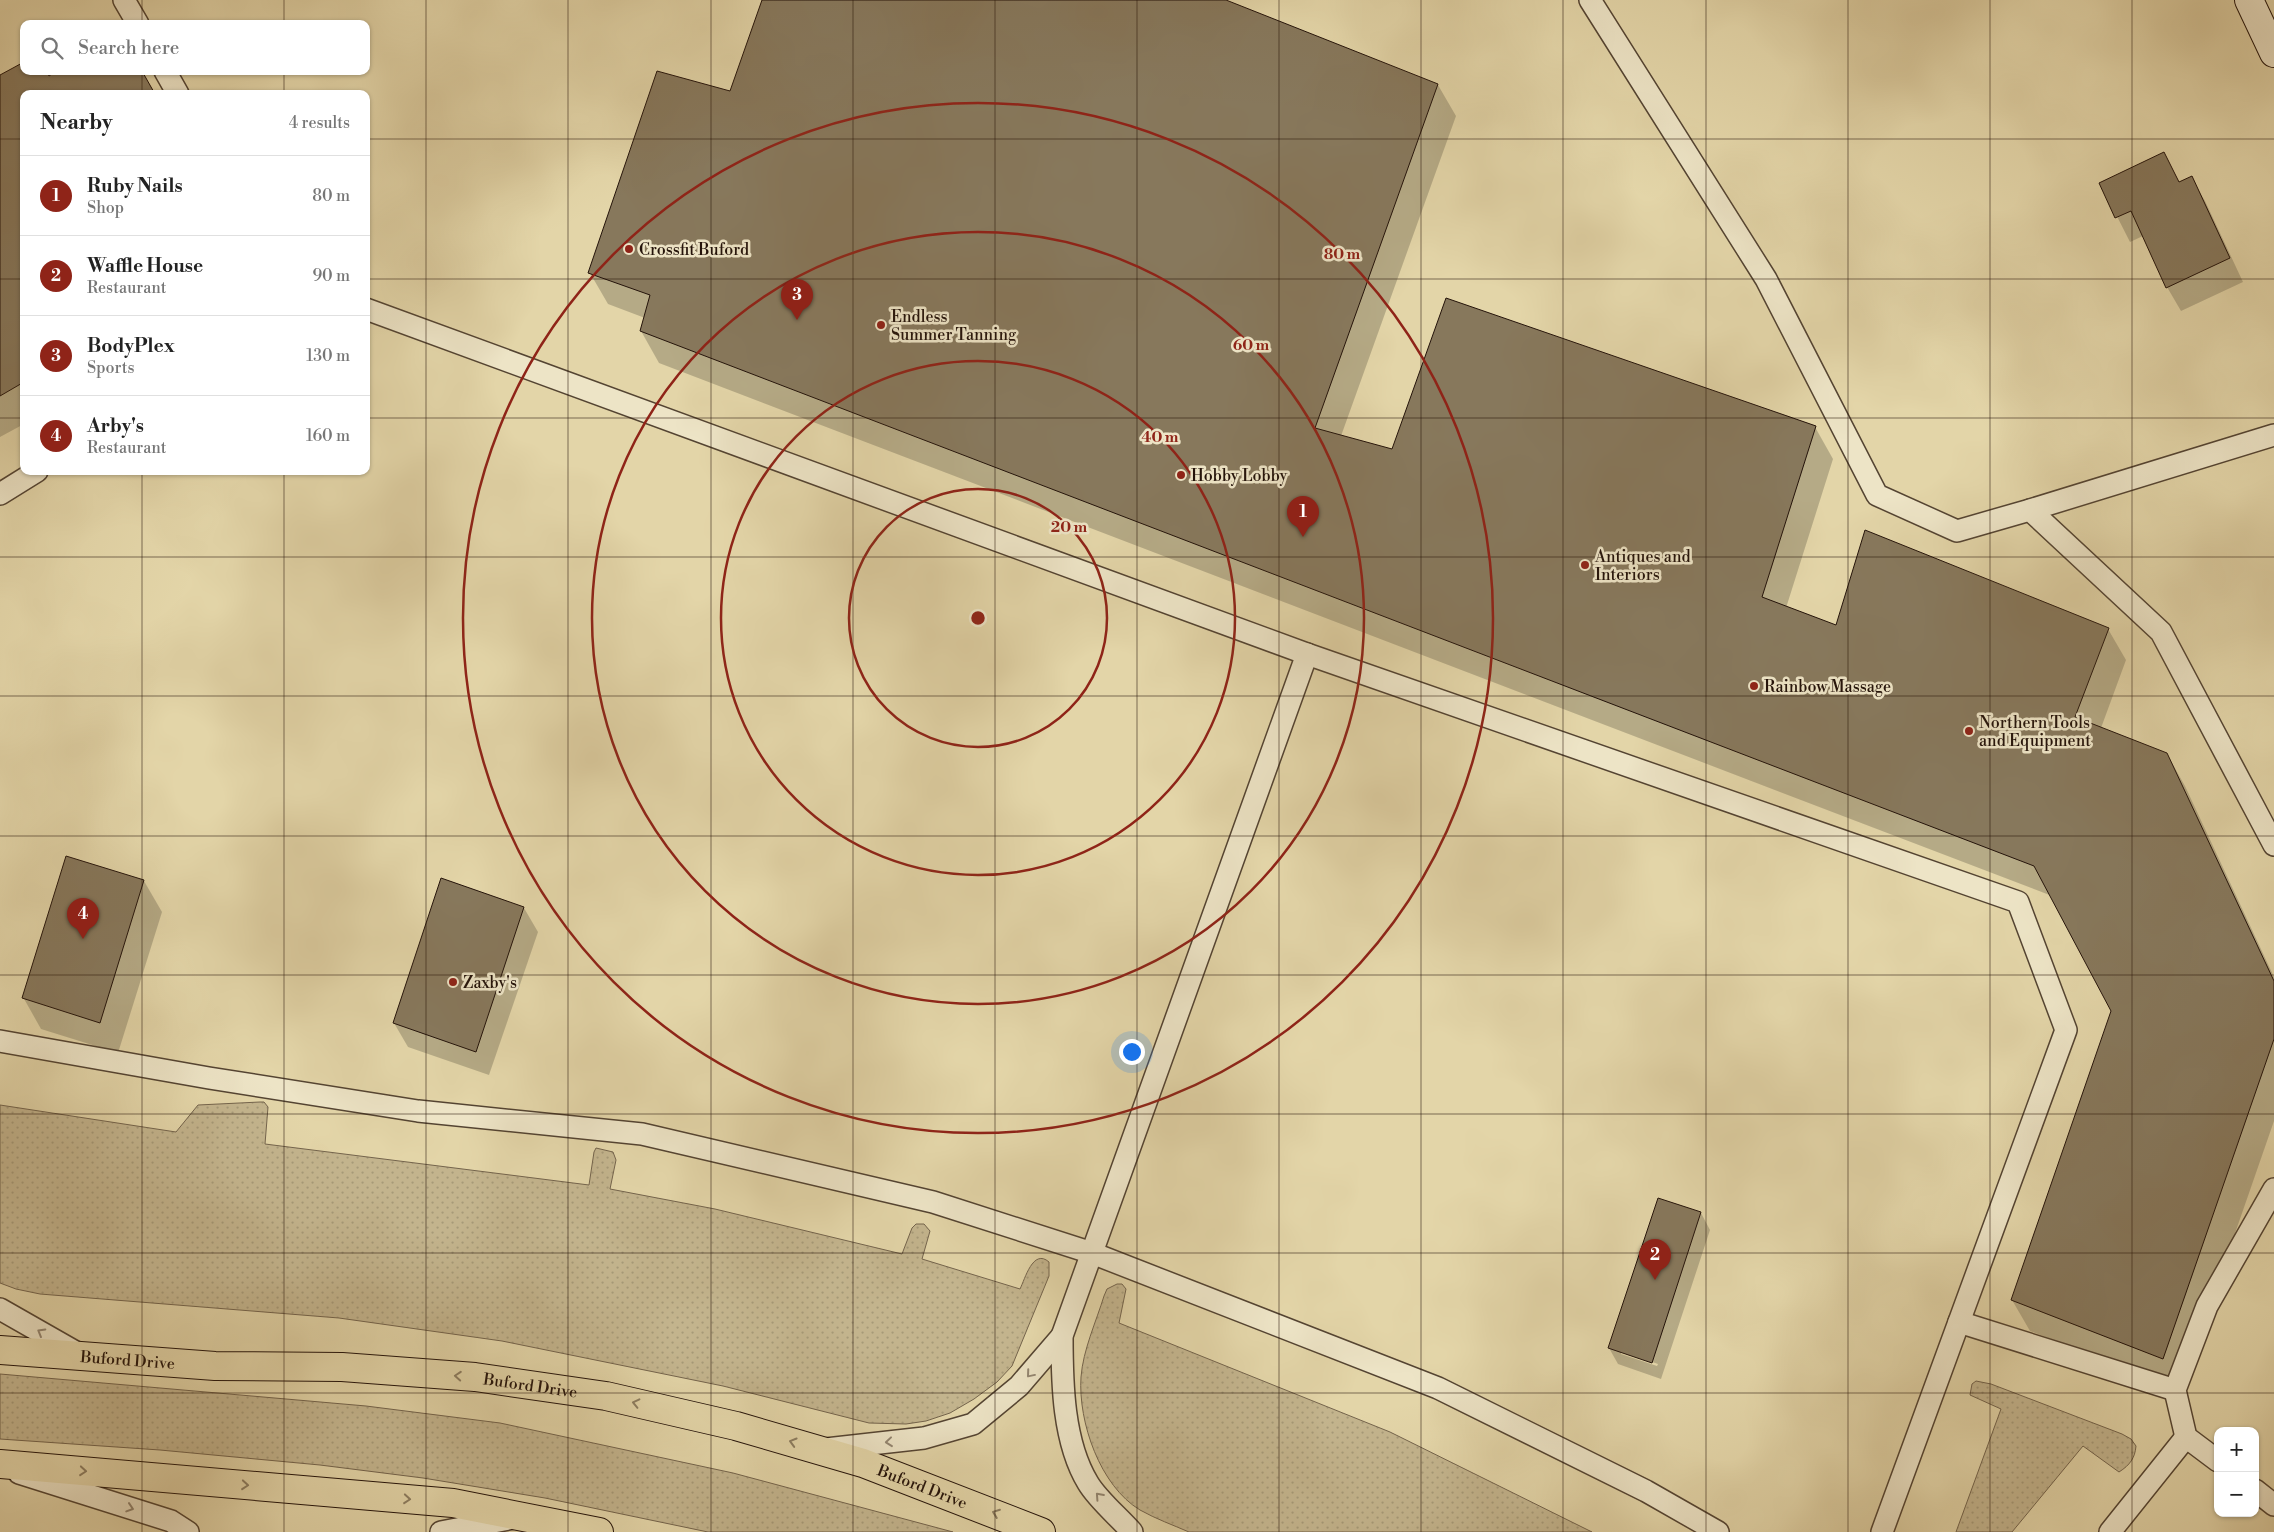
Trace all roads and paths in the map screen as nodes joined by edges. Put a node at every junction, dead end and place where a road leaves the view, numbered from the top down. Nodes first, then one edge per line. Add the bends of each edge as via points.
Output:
1 (124, 0) edge
2 (1590, 0) edge
3 (2249, 0) edge
4 (136, 20) edge
5 (2274, 53) edge
6 (167, 75) edge
7 (176, 90) edge
8 (370, 310) edge
9 (2274, 435) edge
10 (31, 475) edge
11 (0, 494) edge
12 (2030, 510) junction
13 (1307, 654) junction
14 (2274, 845) edge
15 (0, 1041) edge
16 (2274, 1189) edge
17 (1092, 1253) junction
18 (0, 1309) edge
19 (1959, 1322) junction
20 (1062, 1336) junction
21 (0, 1350) edge
22 (82, 1356) junction
23 (2174, 1390) junction
24 (2186, 1437) junction
25 (819, 1450) junction
26 (2214, 1458) edge
27 (0, 1466) edge
28 (2259, 1493) edge
29 (2274, 1504) edge
30 (522, 1517) junction
31 (2115, 1530) edge
32 (188, 1532) edge
33 (441, 1532) edge
34 (599, 1532) edge
35 (1041, 1532) edge
36 (1132, 1532) edge
37 (1718, 1532) edge
38 (1882, 1532) edge

1 - 4 lane
2 - 12 lane via 1766,279 1876,495 1957,531
3 - 5 main road
6 - 7 lane
8 - 13 lane
9 - 12 lane
10 - 11 lane
12 - 14 lane via 2161,632
13 - 17 lane
13 - 19 lane via 2018,902 2066,1030
15 - 17 lane via 418,1111 642,1134 933,1202
16 - 23 lane via 2207,1306
17 - 20 lane
17 - 37 lane via 1438,1388 1646,1491
22 -> 18 lane
19 - 23 lane
19 - 38 lane
20 -> 25 lane via 1019,1386 972,1424 924,1438
36 -> 20 lane via 1088,1483 1070,1441 1062,1384
21 - 22 highway, Buford Drive
25 -> 22 highway, Buford Drive via 736,1426 606,1396 474,1377 342,1367 214,1366
23 - 24 lane
24 - 26 lane
24 - 31 lane
35 -> 25 highway, Buford Drive via 863,1463
27 -> 30 highway via 453,1503
27 -> 32 lane via 171,1521
28 - 29 lane
30 - 33 lane
30 - 34 highway

